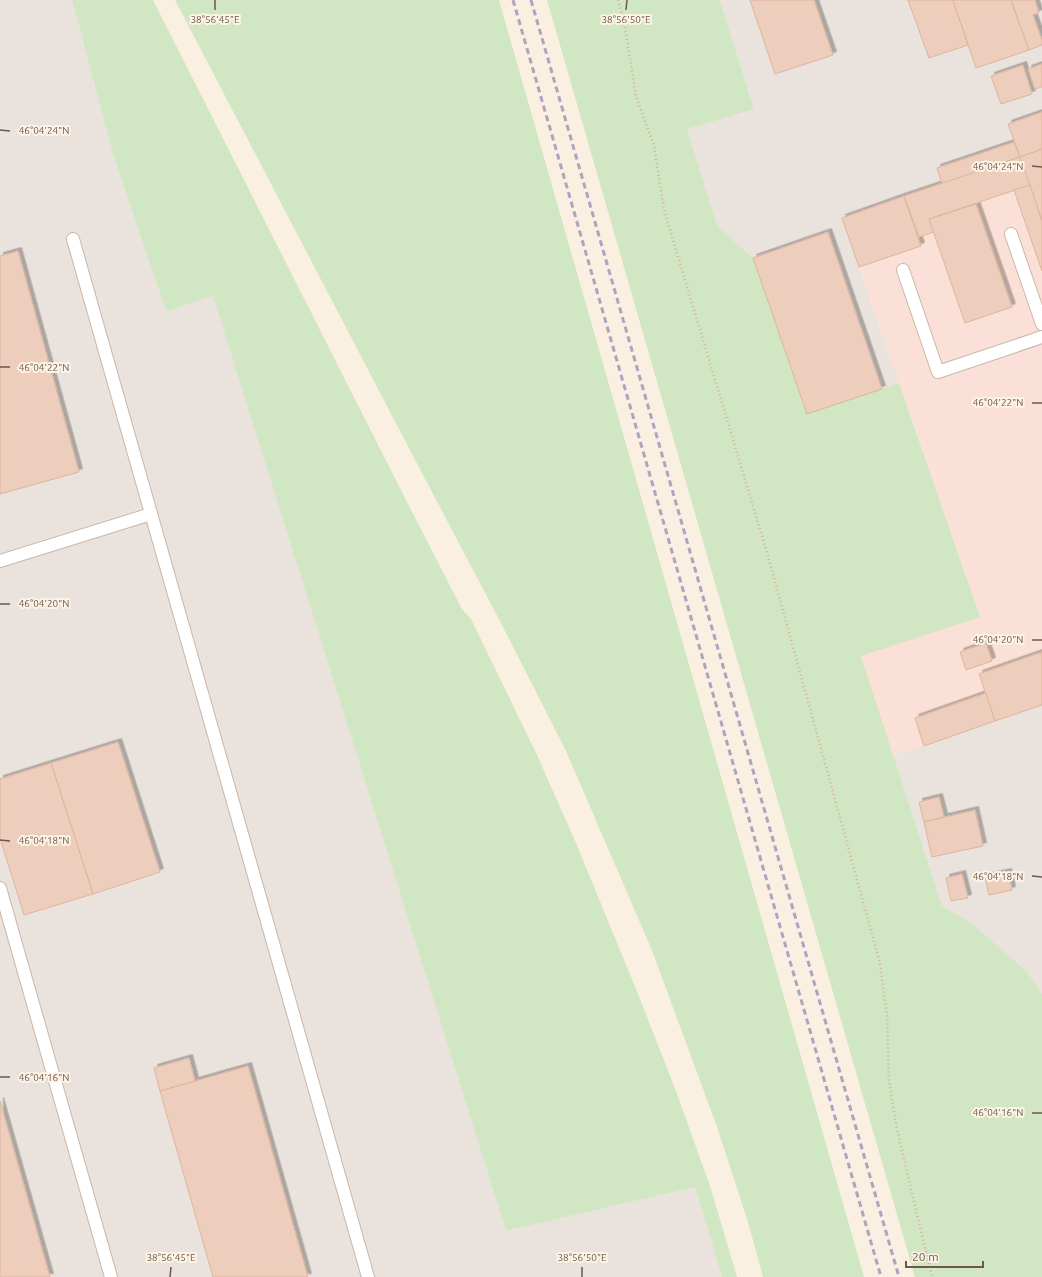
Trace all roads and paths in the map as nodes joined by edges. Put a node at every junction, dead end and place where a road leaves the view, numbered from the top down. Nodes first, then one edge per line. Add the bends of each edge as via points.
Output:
1 (618, 0) edge
2 (1011, 234) dead end
3 (73, 239) dead end
4 (903, 270) dead end
5 (1042, 324) edge
6 (1042, 336) edge
7 (151, 514) junction
8 (0, 561) edge
9 (0, 888) edge
10 (111, 1277) edge
11 (368, 1277) edge
12 (932, 1277) edge

1 - 12 path via 624,21 636,96 654,146 664,210 768,556 880,963 887,1016 889,1081 897,1130
2 - 5 lane
3 - 7 lane
4 - 6 lane via 938,372
7 - 8 lane
7 - 11 lane
9 - 10 lane

